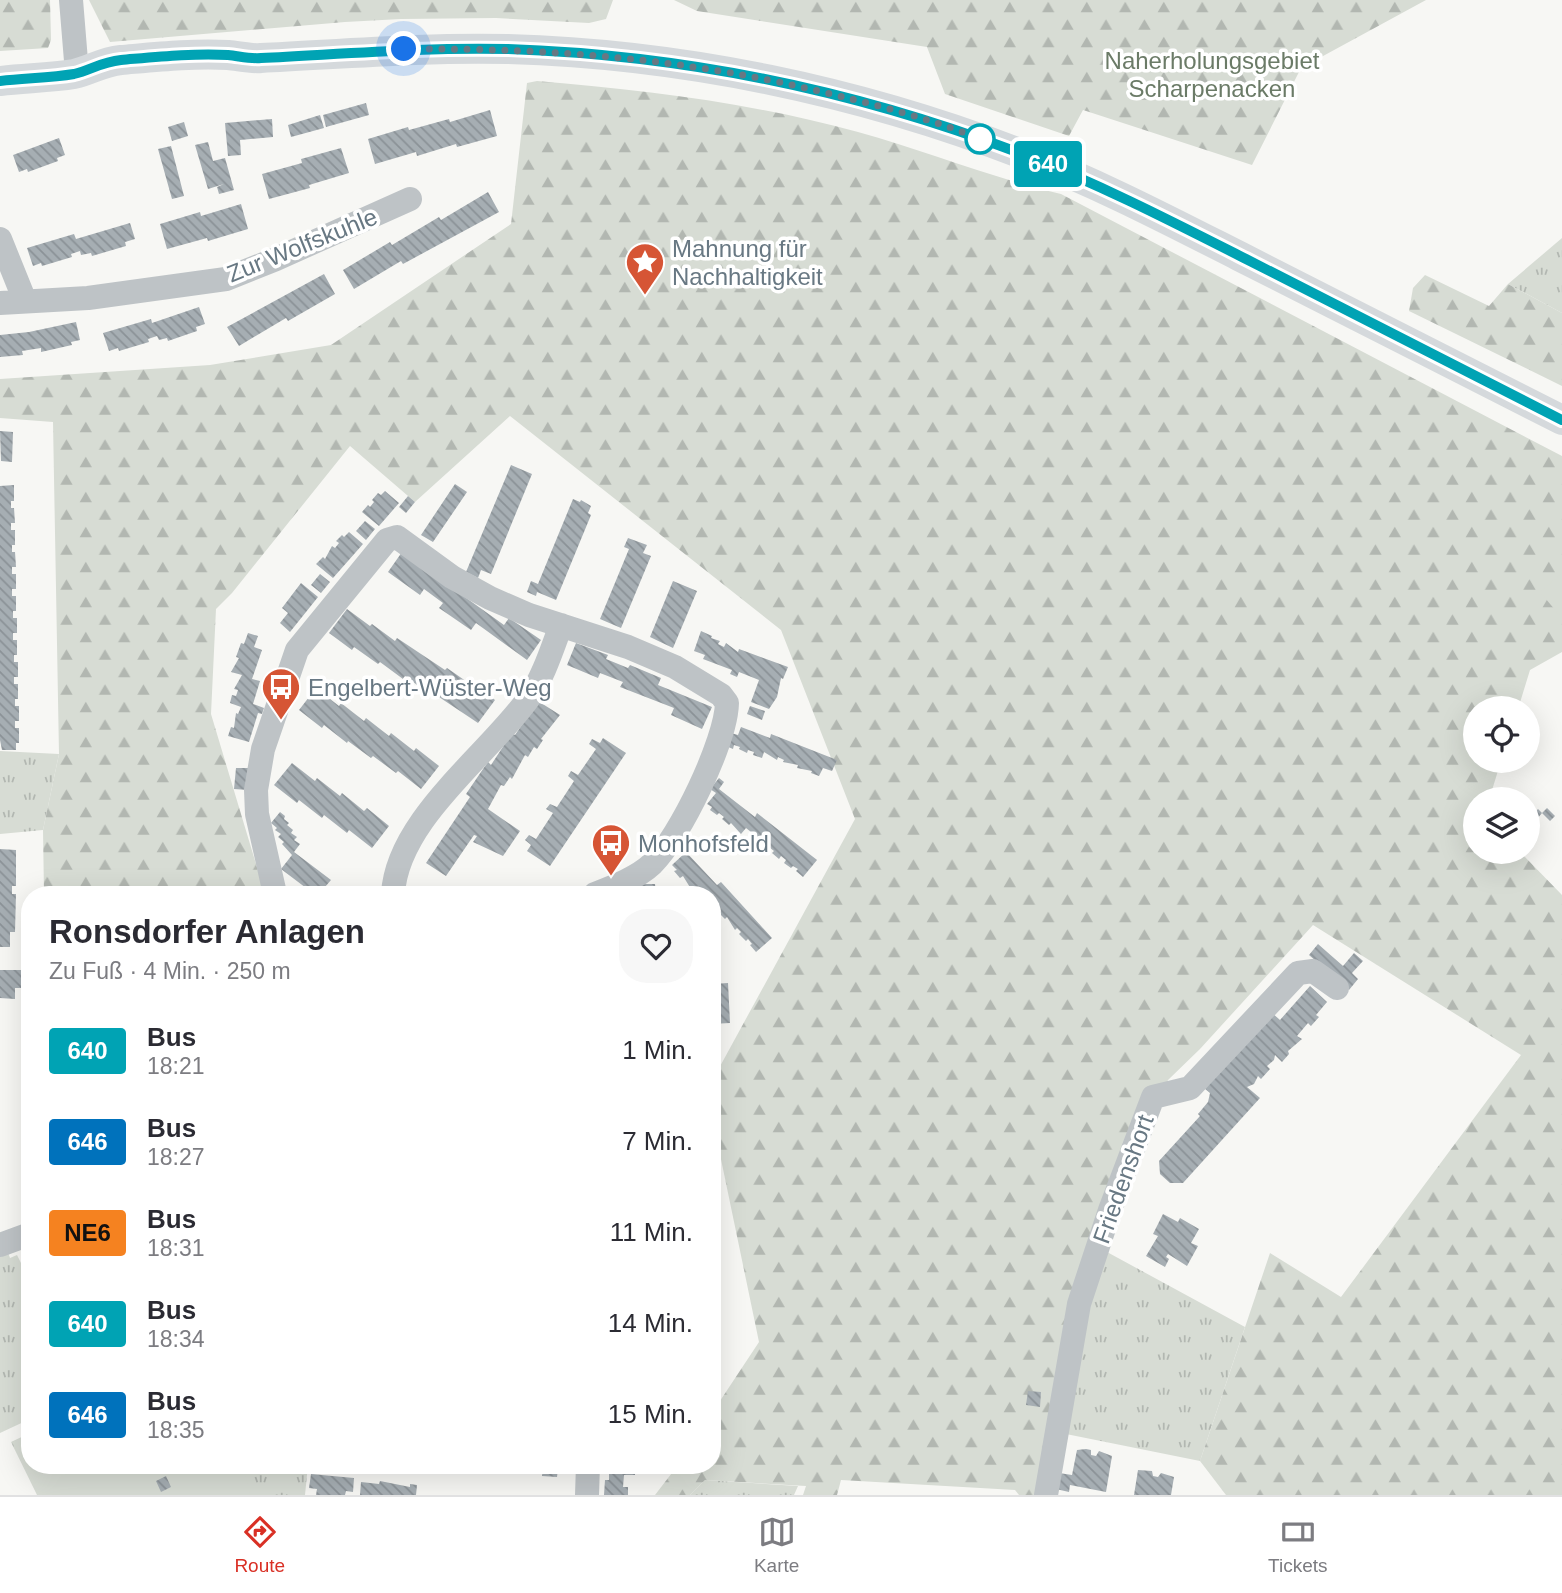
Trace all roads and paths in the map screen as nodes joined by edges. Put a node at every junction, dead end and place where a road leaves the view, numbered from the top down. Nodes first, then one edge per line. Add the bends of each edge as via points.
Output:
1 (71, 0) edge
2 (77, 73) junction
3 (0, 81) edge
4 (410, 199) dead end
5 (0, 239) edge
6 (25, 301) junction
7 (0, 303) edge
8 (1562, 420) edge
9 (561, 625) junction
10 (273, 886) edge
11 (393, 886) edge
12 (616, 886) edge
13 (1337, 988) dead end
14 (21, 1237) edge
15 (0, 1245) edge
16 (588, 1474) edge
17 (587, 1495) edge
18 (1046, 1495) edge

1 - 2 street
2 - 3 main road
2 - 8 main road via 123,60 510,49 582,53 794,85 885,108 1068,173
4 - 6 street, Zur Wolfskuhle via 226,279 88,298
5 - 6 street
6 - 7 street, Zur Wolfskuhle
9 - 10 street via 477,591 402,539 387,540 297,650 263,749 257,814
9 - 11 street via 530,697 461,772 410,841 394,874
9 - 12 street via 675,667 727,703 719,737 676,836 651,865
13 - 18 street, Friedenshort via 1313,971 1298,973 1190,1088 1153,1097 1079,1304
14 - 15 street
16 - 17 street

